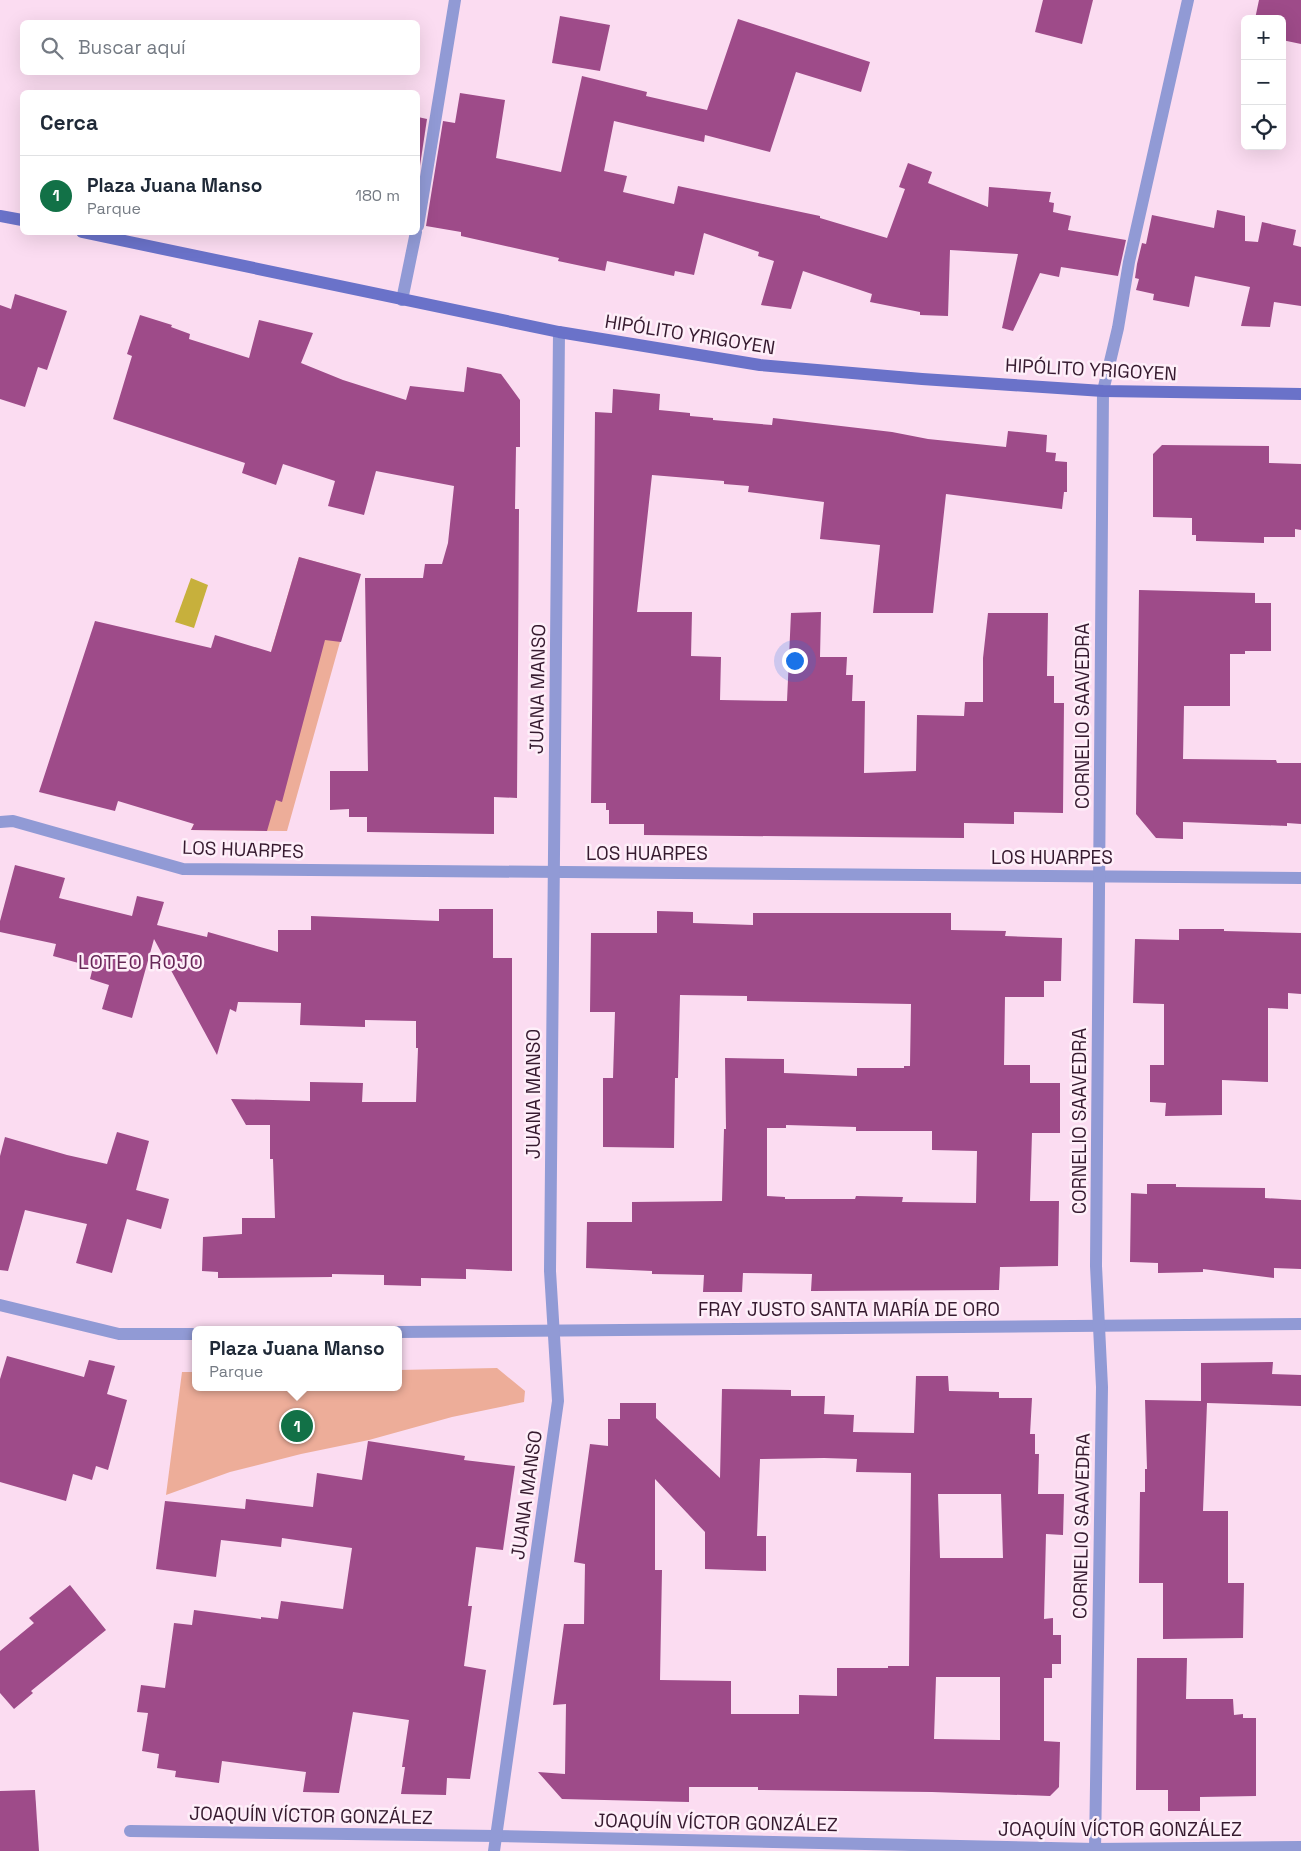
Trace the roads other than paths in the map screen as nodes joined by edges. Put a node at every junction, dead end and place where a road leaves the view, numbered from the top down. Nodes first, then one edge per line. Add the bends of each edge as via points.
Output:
1 (455, 0) edge
2 (1188, 0) edge
3 (420, 214) edge
4 (0, 216) edge
5 (20, 220) edge
6 (96, 235) edge
7 (415, 235) edge
8 (402, 300) junction
9 (559, 332) junction
10 (1103, 391) junction
11 (1301, 394) edge
12 (0, 822) edge
13 (554, 872) junction
14 (1100, 876) junction
15 (1301, 878) edge
16 (0, 1305) edge
17 (1301, 1324) edge
18 (1100, 1326) junction
19 (554, 1330) junction
20 (402, 1332) edge
21 (192, 1334) edge
22 (130, 1831) dead end
23 (496, 1836) junction
24 (1301, 1847) edge
25 (1095, 1850) edge
26 (494, 1851) edge

1 - 3 street
2 - 10 street, CORNELIO SAAVEDRA
4 - 5 main road
6 - 8 main road, HIPÓLITO YRIGOYEN
7 - 8 street
8 - 9 main road, HIPÓLITO YRIGOYEN
9 - 10 main road, HIPÓLITO YRIGOYEN via 760,365
9 - 13 street, JUANA MANSO
10 - 11 main road, HIPÓLITO YRIGOYEN
10 - 14 street, CORNELIO SAAVEDRA
12 - 13 street, LOS HUARPES via 13,821 183,869
13 - 14 street, LOS HUARPES
13 - 19 street, JUANA MANSO via 550,1271
14 - 15 street, LOS HUARPES
14 - 18 street, CORNELIO SAAVEDRA via 1096,1266
16 - 21 street via 119,1334
17 - 18 street, FRAY JUSTO SANTA MARÍA DE ORO
18 - 19 street, FRAY JUSTO SANTA MARÍA DE ORO
18 - 25 street, CORNELIO SAAVEDRA via 1102,1387
19 - 20 street, FRAY JUSTO SANTA MARÍA DE ORO
19 - 23 street, JUANA MANSO via 558,1401
22 - 23 street, JOAQUÍN VÍCTOR GONZÁLEZ
23 - 25 street, JOAQUÍN VÍCTOR GONZÁLEZ
23 - 26 street, JUANA MANSO
24 - 25 street, JOAQUÍN VÍCTOR GONZÁLEZ

